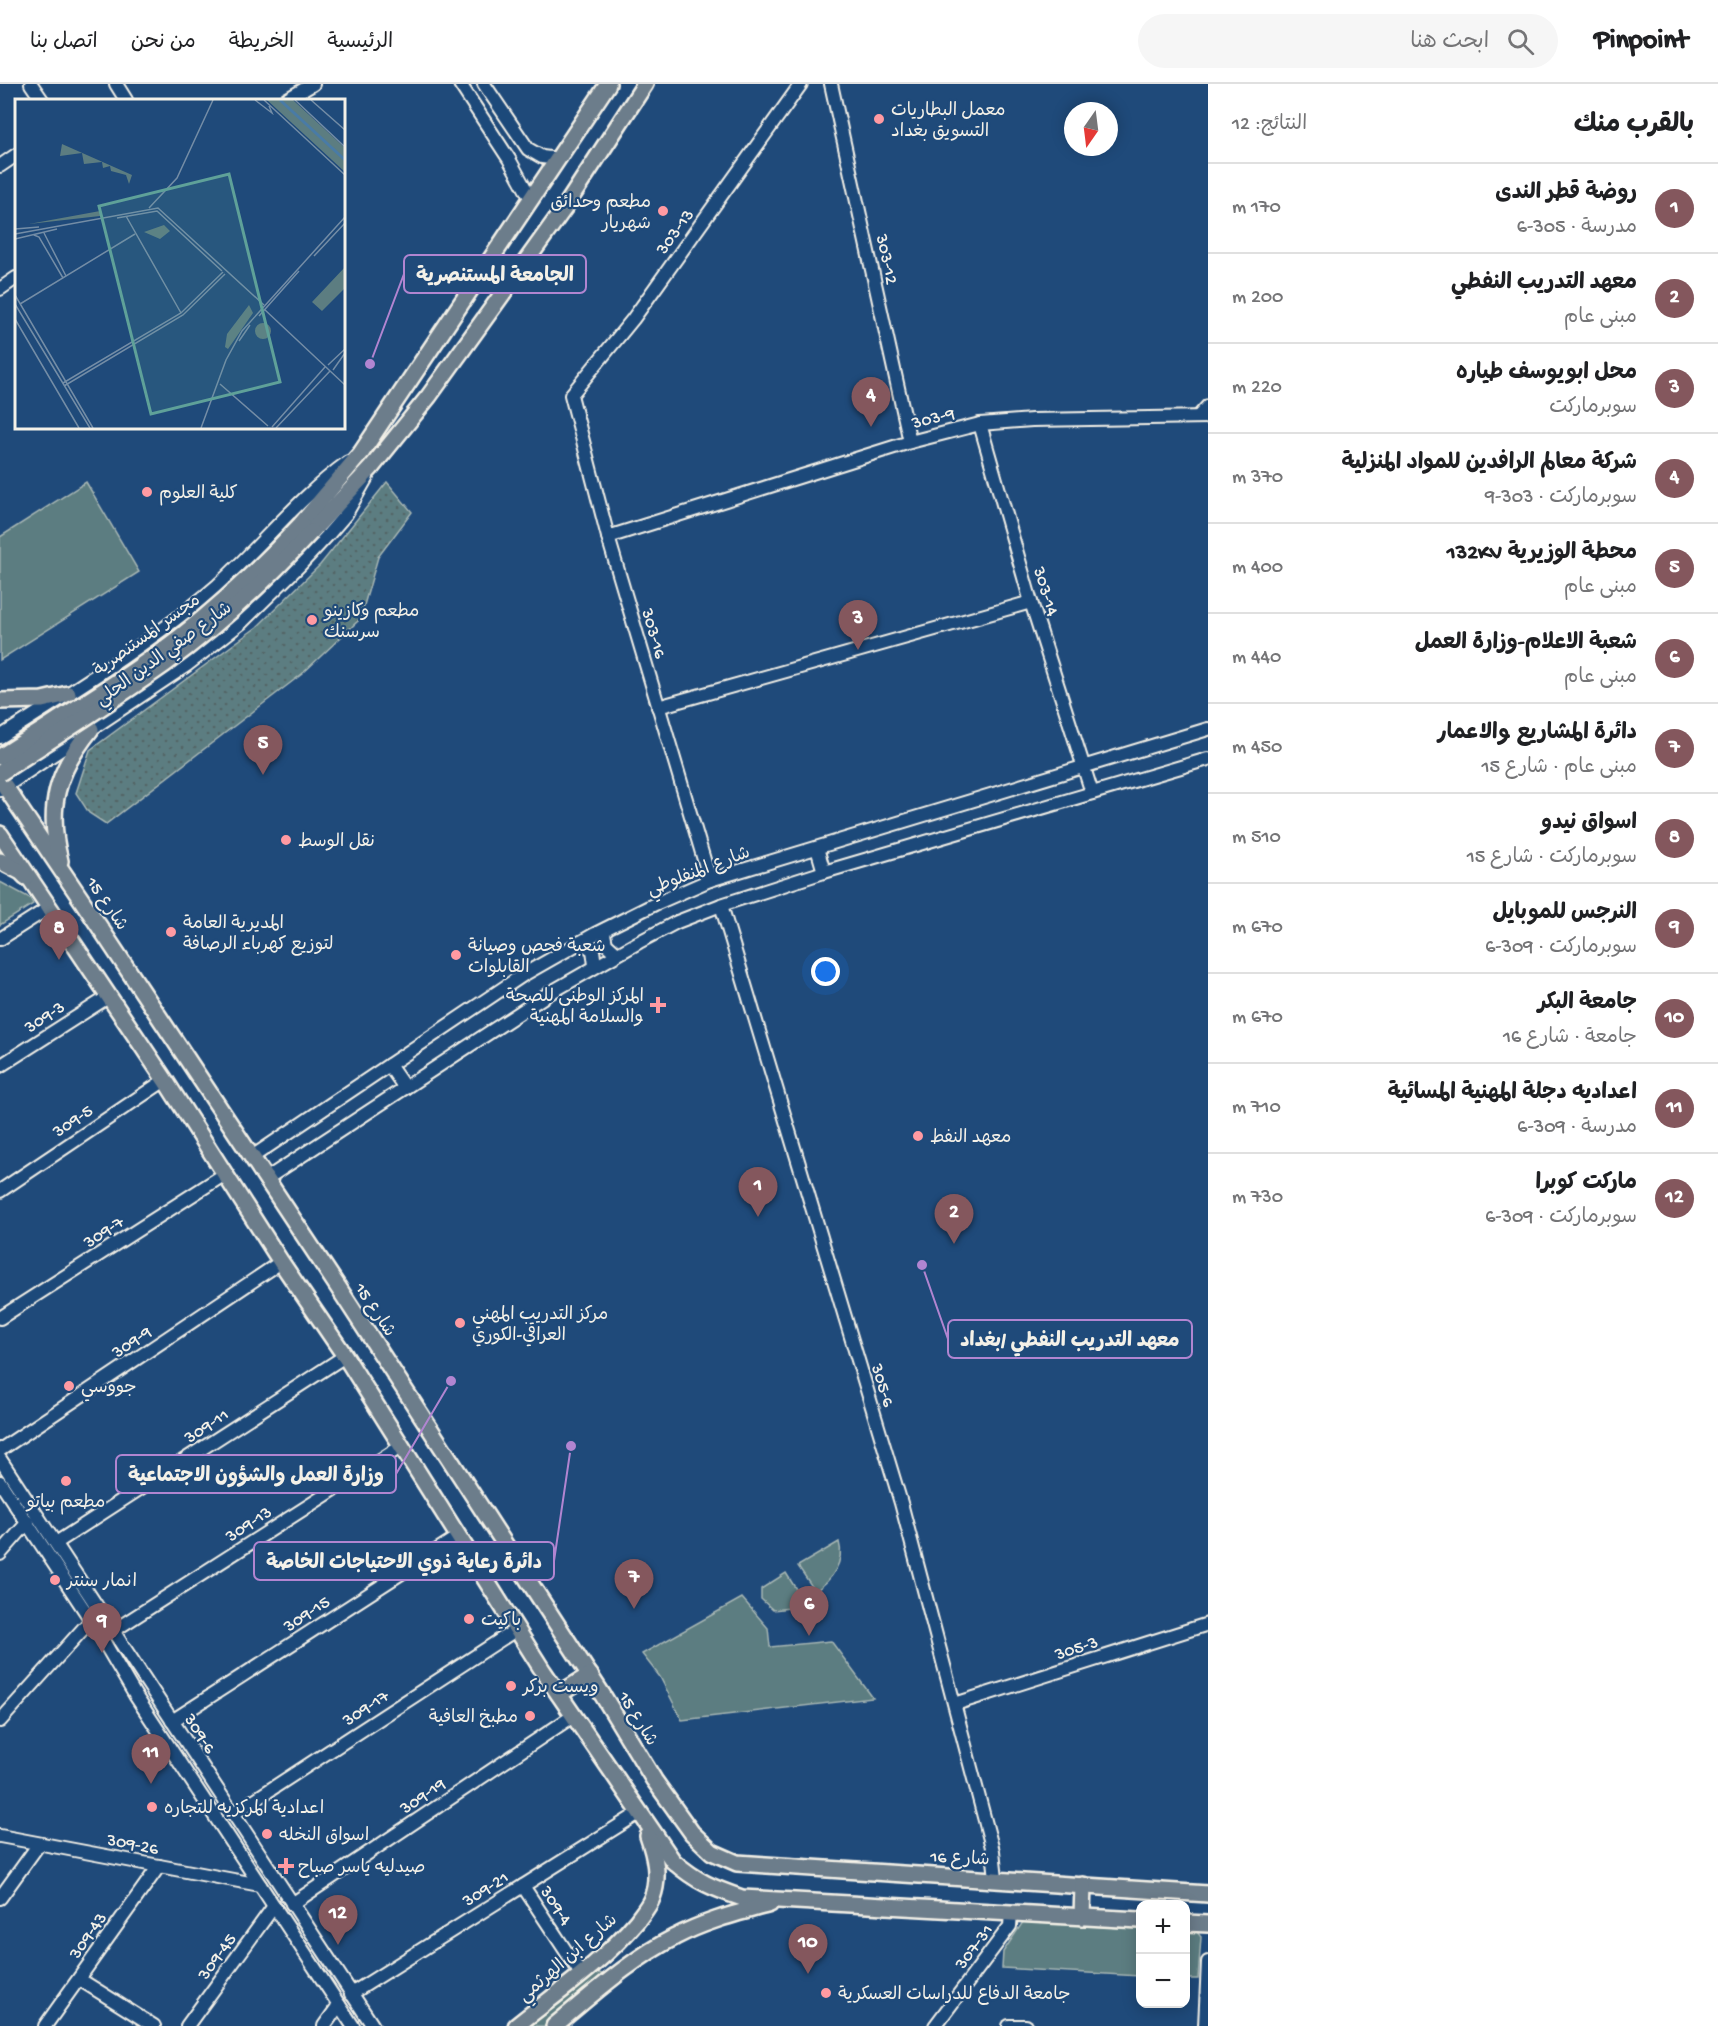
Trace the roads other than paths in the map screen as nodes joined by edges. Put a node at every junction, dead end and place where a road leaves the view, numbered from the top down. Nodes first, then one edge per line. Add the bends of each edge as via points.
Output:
1 (312, 84) edge
2 (482, 84) edge
3 (608, 84) edge
4 (645, 84) edge
5 (801, 84) edge
6 (831, 84) edge
7 (36, 85) edge
8 (119, 85) edge
9 (463, 89) edge
10 (42, 99) edge
11 (126, 99) edge
12 (288, 99) edge
13 (503, 113) junction
14 (487, 124) junction
15 (15, 156) edge
16 (558, 159) junction
17 (0, 166) edge
18 (531, 199) junction
19 (15, 279) edge
20 (0, 289) edge
21 (571, 395) joint
22 (1208, 406) edge
23 (1203, 417) edge
24 (980, 424) junction
25 (909, 442) junction
26 (361, 453) junction
27 (371, 468) junction
28 (306, 528) junction
29 (608, 537) junction
30 (1031, 602) junction
31 (177, 661) dead end
32 (190, 662) junction
33 (68, 694) junction
34 (0, 701) edge
35 (658, 707) junction
36 (91, 729) junction
37 (1208, 729) edge
38 (0, 737) edge
39 (0, 757) edge
40 (1208, 759) edge
41 (1083, 767) junction
42 (1, 782) edge
43 (1092, 793) junction
44 (0, 834) edge
45 (817, 848) junction
46 (0, 861) edge
47 (62, 870) junction
48 (824, 872) junction
49 (710, 880) junction
50 (35, 886) junction
51 (721, 905) junction
52 (50, 907) junction
53 (606, 929) junction
54 (0, 939) edge
55 (581, 942) junction
56 (616, 954) junction
57 (595, 965) junction
58 (108, 997) junction
59 (389, 1065) junction
60 (0, 1066) edge
61 (165, 1080) junction
62 (405, 1088) junction
63 (252, 1156) junction
64 (225, 1174) junction
65 (266, 1179) junction
66 (0, 1191) edge
67 (281, 1262) junction
68 (0, 1318) edge
69 (345, 1356) junction
70 (402, 1446) junction
71 (0, 1450) edge
72 (0, 1459) edge
73 (0, 1482) edge
74 (28, 1522) junction
75 (459, 1536) junction
76 (56, 1543) junction
77 (0, 1554) edge
78 (91, 1620) junction
79 (1208, 1624) edge
80 (517, 1629) junction
81 (113, 1631) junction
82 (590, 1675) junction
83 (149, 1686) junction
84 (559, 1694) junction
85 (135, 1695) junction
86 (955, 1704) junction
87 (573, 1716) junction
88 (0, 1721) edge
89 (172, 1721) junction
90 (639, 1813) junction
91 (233, 1814) junction
92 (0, 1836) edge
93 (39, 1844) junction
94 (712, 1852) joint
95 (159, 1866) junction
96 (996, 1878) junction
97 (260, 1885) junction
98 (1083, 1885) junction
99 (524, 1886) junction
100 (1208, 1894) edge
101 (0, 1898) edge
102 (780, 1901) junction
103 (292, 1904) junction
104 (274, 1906) junction
105 (1011, 1913) junction
106 (1082, 1917) junction
107 (1136, 1920) edge
108 (1190, 1923) edge
109 (1208, 1924) edge
110 (314, 1937) junction
111 (300, 1946) junction
112 (603, 1956) junction
113 (1208, 1962) edge
114 (580, 1974) junction
115 (617, 1974) junction
116 (78, 1979) junction
117 (351, 1994) junction
118 (339, 2005) junction
119 (520, 2025) edge
120 (45, 2026) edge
121 (154, 2026) edge
122 (187, 2026) edge
123 (324, 2026) edge
124 (353, 2026) edge
125 (373, 2026) edge
126 (554, 2026) edge
127 (935, 2026) edge
128 (1009, 2026) edge
129 (1026, 2026) edge
130 (1205, 2026) edge

1 - 12 street
2 - 9 street
2 - 13 street
3 - 16 main road, شارع صفي الدين الحلي
4 - 27 main road, شارع صفي الدين الحلي via 565,207 429,396
5 - 21 street, 303-13 via 633,319
6 - 25 street, 303-12
7 - 10 street
8 - 11 street
9 - 14 street
13 - 14 street
13 - 16 street via 528,149 542,157
14 - 18 street
15 - 17 street
16 - 18 main road, شارع صفي الدين الحلي
18 - 26 main road, شارع صفي الدين الحلي
19 - 20 street
21 - 29 street, 303-16
22 - 23 street
23 - 24 street, 303-9
24 - 25 street, 303-9
24 - 30 street, 303-14
25 - 29 street, 303-9
26 - 28 main road, شارع صفي الدين الحلي
26 - 33 street, شارع صفي الدين الحلي via 310,493 163,634
27 - 28 main road, شارع صفي الدين الحلي
27 - 32 street, شارع صفي الدين الحلي via 346,514 300,565 241,622
28 - 39 main road, مجسر المستنصرية, bridge via 178,638
28 - 42 main road, مجسر المستنصرية, bridge via 256,588 185,649
29 - 35 street, 303-16
30 - 35 street
30 - 41 street, 303-14
31 - 32 street
32 - 36 street, شارع صفي الدين الحلي
33 - 34 main road via 42,700
33 - 38 street, شارع صفي الدين الحلي
35 - 49 street, 303-16
36 - 42 street, شارع صفي الدين الحلي
36 - 47 main road via 74,749 58,786 53,827
37 - 41 street, شارع المنفلوطي
40 - 43 street
41 - 43 street, 303-14
41 - 45 street, شارع المنفلوطي
42 - 47 main road, شارع 15
43 - 48 street
44 - 50 main road
45 - 48 street
45 - 49 street, شارع المنفلوطي
46 - 50 main road via 21,872
47 - 63 main road, شارع 15
48 - 51 street
49 - 53 street, شارع المنفلوطي
50 - 52 main road
51 - 56 street via 677,922
51 - 86 street, 305-6 via 894,1482
52 - 54 street
52 - 58 main road
53 - 55 street, شارع المنفلوطي
53 - 56 street via 606,944
55 - 57 street via 593,950
55 - 59 street, شارع المنفلوطي via 523,975
56 - 57 street
57 - 62 street
58 - 60 street, 309-3
58 - 61 main road
59 - 62 street
59 - 63 street, شارع المنفلوطي
61 - 64 main road
61 - 66 street, 309-5
62 - 65 street
63 - 65 main road, شارع 15
64 - 67 main road
64 - 68 street, 309-7
65 - 82 main road, شارع 15
67 - 69 main road
67 - 71 street, 309-9
69 - 70 main road
69 - 76 street, 309-11
70 - 75 main road
70 - 81 street, 309-13
72 - 76 street, 309-6
73 - 74 street, 309-6
74 - 77 street
74 - 78 street, 309-6
75 - 80 main road
75 - 89 street, 309-15
76 - 81 street, 309-6
78 - 85 street, 309-6
78 - 88 street
79 - 86 street, 305-3
80 - 84 main road
80 - 91 street, 309-17
81 - 83 street, 309-6
82 - 84 main road
82 - 94 main road, شارع 15 via 654,1780 692,1833
83 - 85 street
83 - 89 street, 309-6
84 - 87 main road
85 - 97 street, 309-6
86 - 96 street, 305-6 via 993,1851
87 - 90 main road
87 - 103 street, 309-19
89 - 91 street, 309-6
90 - 99 street, 309-21
90 - 102 main road via 673,1861 692,1878 742,1898
90 - 112 main road, شارع ابن الهرثمي via 655,1854 657,1872 652,1899
91 - 103 street, 309-6
92 - 93 street, 309-26
93 - 95 street, 309-26
93 - 101 street
94 - 96 main road, شارع 16 via 737,1863
95 - 97 street, 309-26
95 - 116 street, 309-43
96 - 98 main road, شارع 16
97 - 104 street, 309-6
98 - 100 main road, شارع 16
98 - 106 main road
99 - 114 street, 309-4
99 - 117 street, 309-21
102 - 105 main road
102 - 115 main road via 674,1937
103 - 110 street, 309-6
104 - 111 street, 309-6
104 - 122 street, 309-45
105 - 106 main road
105 - 127 street, 307-31 via 1010,1926
106 - 107 main road
108 - 109 main road
110 - 111 street
110 - 117 street, 309-6
111 - 118 street, 309-6
112 - 114 main road, شارع ابن الهرثمي
112 - 115 main road
113 - 130 street
114 - 119 main road, شارع ابن الهرثمي
115 - 126 main road
116 - 120 street, 309-43
116 - 121 street
117 - 125 street, 309-6
118 - 123 street
118 - 124 street, 309-6
128 - 129 street

